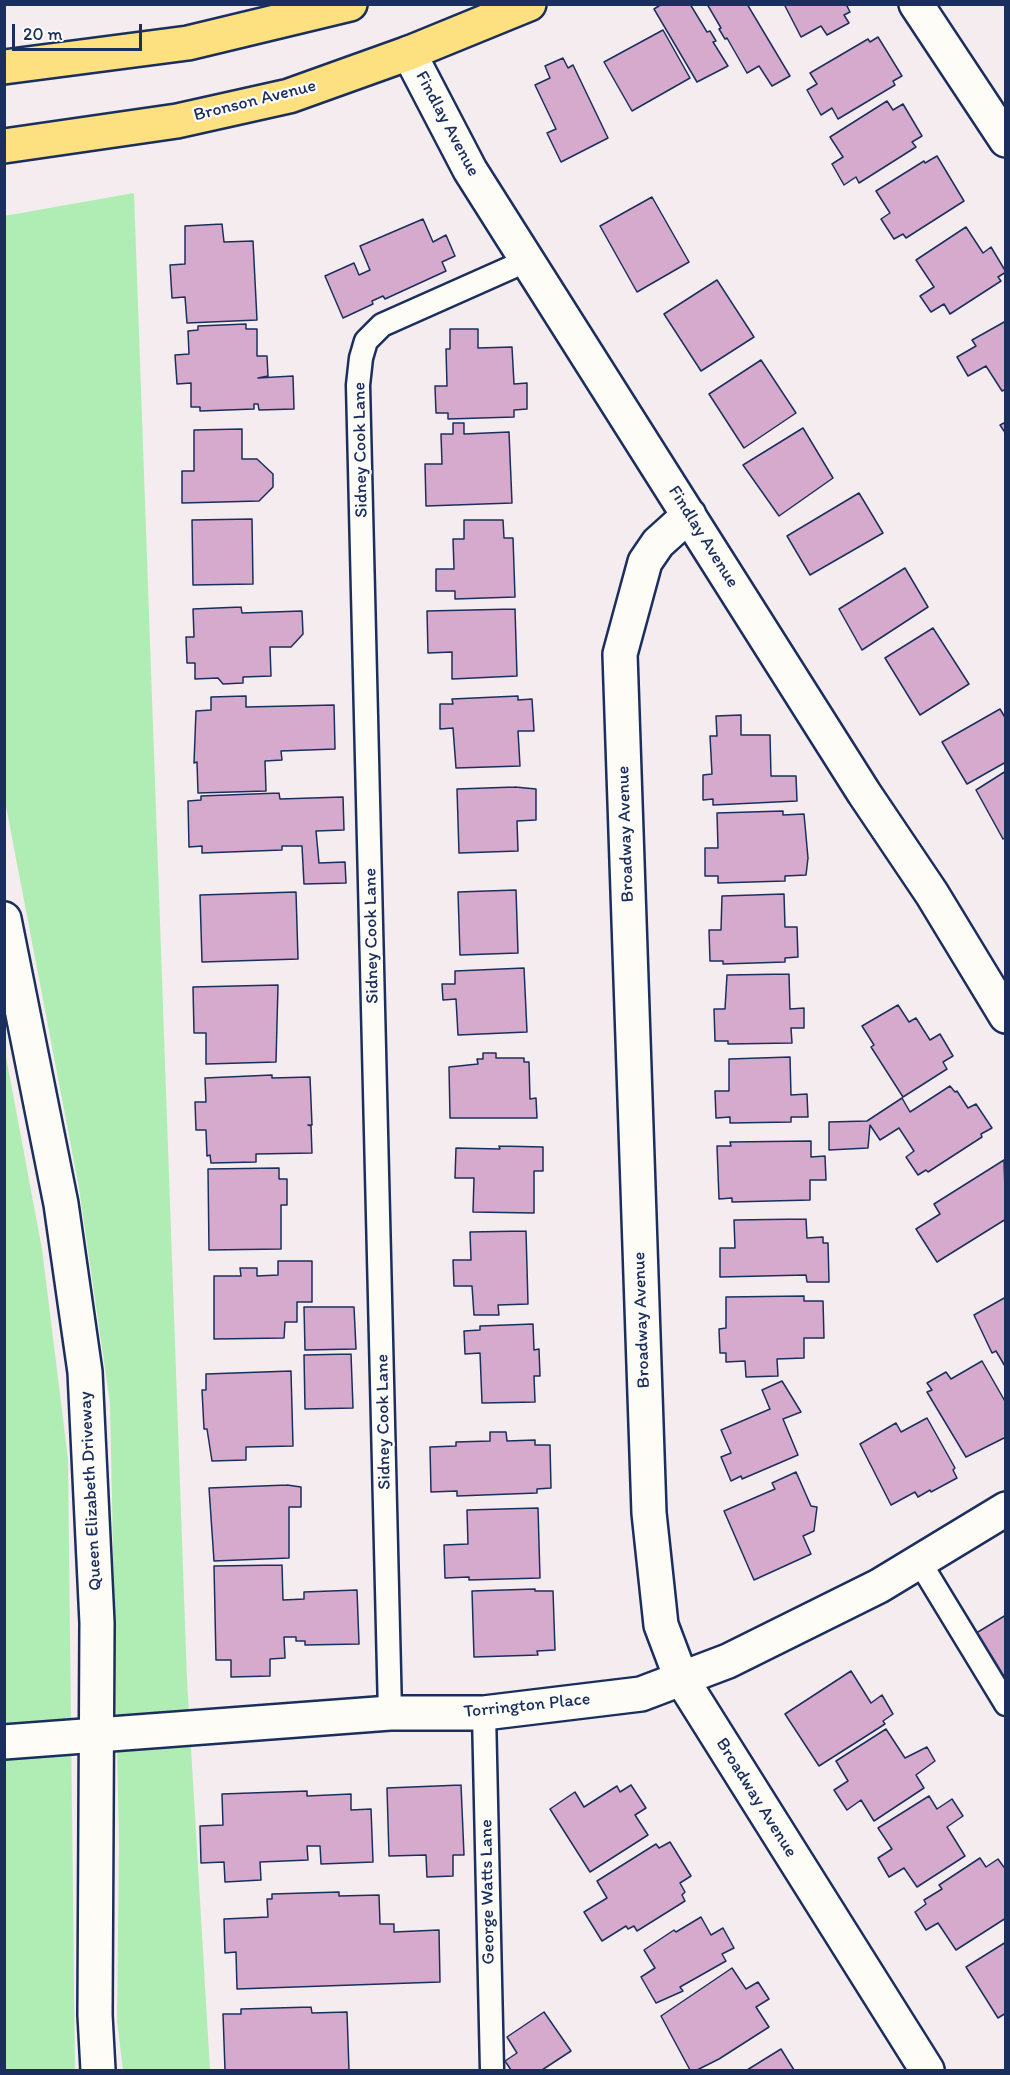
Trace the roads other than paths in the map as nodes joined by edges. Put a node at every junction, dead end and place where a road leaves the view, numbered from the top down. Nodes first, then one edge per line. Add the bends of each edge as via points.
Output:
1 (350, 4) edge
2 (529, 4) edge
3 (916, 4) edge
4 (410, 53) junction
5 (4, 67) edge
6 (1005, 140) edge
7 (4, 146) edge
8 (528, 260) junction
9 (689, 515) junction
10 (4, 919) edge
11 (1005, 1016) edge
12 (1005, 1509) edge
13 (919, 1561) junction
14 (681, 1678) junction
15 (1005, 1704) edge
16 (390, 1713) junction
17 (484, 1713) junction
18 (96, 1735) junction
19 (4, 1742) edge
20 (98, 2070) edge
21 (492, 2070) edge
22 (927, 2070) edge

1 - 5 main road via 188,43
2 - 4 main road, Bronson Avenue
3 - 6 street
4 - 7 main road, Bronson Avenue via 288,96 177,121
4 - 8 street, Findlay Avenue via 470,170
8 - 9 street, Findlay Avenue
8 - 16 lane, Sidney Cook Lane via 382,325 366,341 358,385
9 - 11 street, Findlay Avenue via 932,894
9 - 14 street, Broadway Avenue via 658,543 645,562 620,654 649,1512 661,1625
10 - 18 street, Queen Elizabeth Driveway via 61,1204 85,1372 97,1623
12 - 13 street, Torrington Place
13 - 14 street, Torrington Place via 879,1586 728,1661
13 - 15 lane
14 - 17 street, Torrington Place via 641,1694
14 - 22 street, Broadway Avenue
16 - 17 street, Torrington Place
16 - 18 street, Torrington Place
17 - 21 lane, George Watts Lane
18 - 19 street, Torrington Place
18 - 20 street, Queen Elizabeth Driveway

